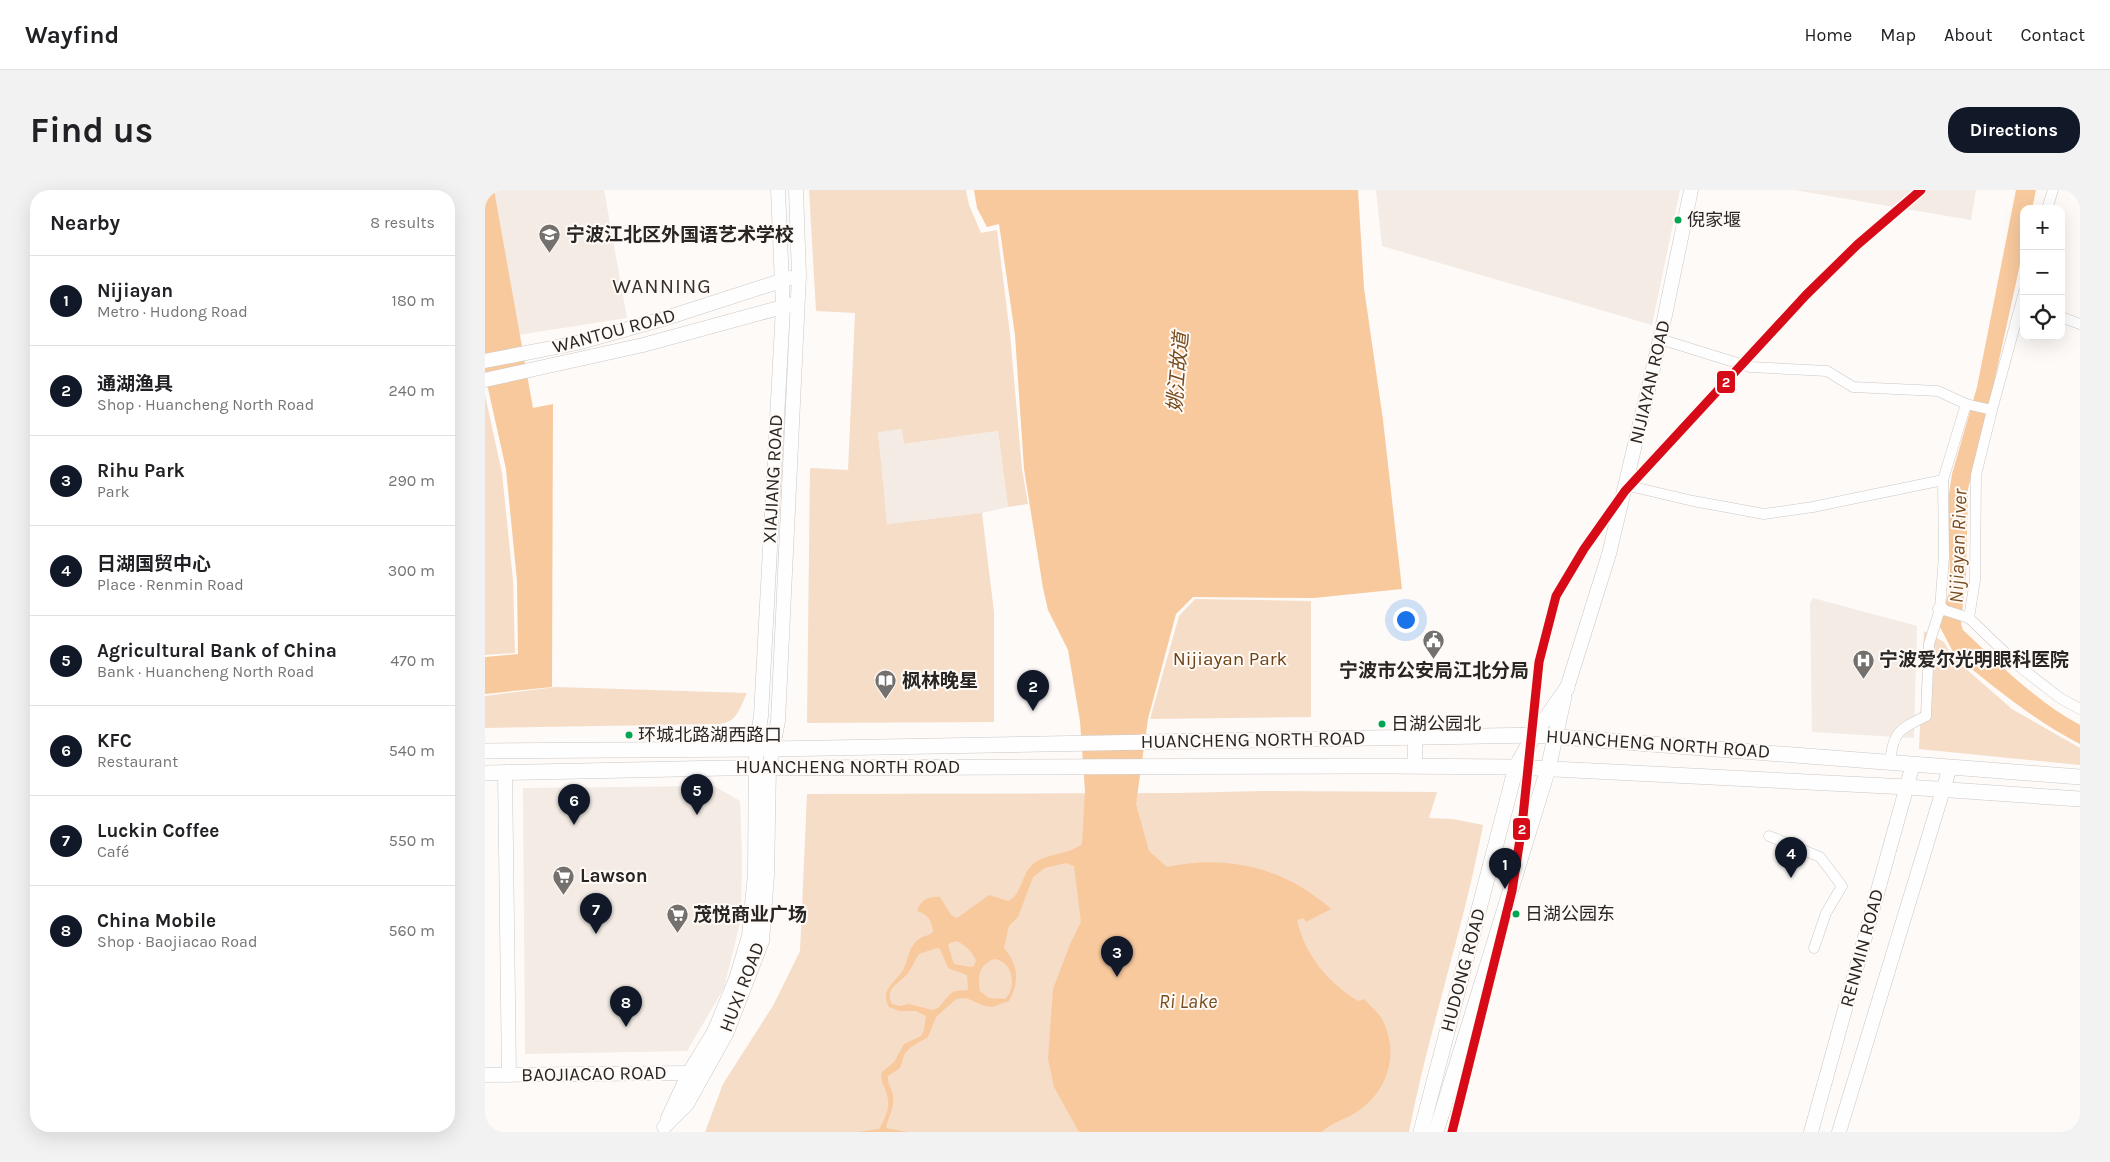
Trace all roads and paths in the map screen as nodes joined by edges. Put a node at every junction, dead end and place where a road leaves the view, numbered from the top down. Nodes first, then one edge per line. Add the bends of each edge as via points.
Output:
1 (779, 190) edge
2 (796, 190) edge
3 (1691, 190) edge
4 (2053, 190) edge
5 (2048, 205) edge
6 (799, 276) junction
7 (782, 281) junction
8 (2024, 295) edge
9 (798, 303) junction
10 (783, 307) junction
11 (2065, 318) edge
12 (2080, 324) edge
13 (1661, 339) junction
14 (485, 361) edge
15 (779, 370) junction
16 (485, 380) edge
17 (794, 380) junction
18 (1966, 404) junction
19 (1992, 410) junction
20 (1943, 480) junction
21 (1625, 485) junction
22 (1940, 609) junction
23 (1968, 618) junction
24 (1567, 688) junction
25 (2080, 709) edge
26 (1534, 735) junction
27 (1555, 736) junction
28 (1415, 737) junction
29 (756, 748) junction
30 (772, 749) junction
31 (485, 751) edge
32 (1890, 762) junction
33 (1913, 764) junction
34 (1415, 766) junction
35 (1516, 767) junction
36 (1950, 767) junction
37 (762, 768) junction
38 (1548, 769) junction
39 (505, 772) junction
40 (485, 773) edge
41 (2080, 777) edge
42 (1907, 787) junction
43 (1943, 790) junction
44 (2080, 799) edge
45 (1769, 836) dead end
46 (1814, 948) dead end
47 (509, 1075) junction
48 (695, 1075) junction
49 (485, 1076) edge
50 (662, 1130) edge
51 (1421, 1132) edge
52 (1437, 1132) edge
53 (1811, 1132) edge
54 (1839, 1132) edge

1 - 7 main road, XIAJIANG ROAD
2 - 6 main road, XIAJIANG ROAD
3 - 13 main road, NIJIAYAN ROAD
4 - 5 street
6 - 7 main road, WANTOU ROAD
6 - 9 main road, XIAJIANG ROAD
7 - 10 main road, XIAJIANG ROAD
7 - 14 main road, WANTOU ROAD via 577,343
8 - 19 street
9 - 10 main road, WANTOU ROAD
9 - 17 main road, XIAJIANG ROAD
10 - 15 main road, XIAJIANG ROAD
10 - 16 main road, WANTOU ROAD via 643,345
11 - 12 street
13 - 18 street via 1750,366 1827,371 1853,387 1938,391
13 - 21 main road, NIJIAYAN ROAD
15 - 17 main road
15 - 29 main road, XIAJIANG ROAD via 761,716
17 - 30 main road, XIAJIANG ROAD via 778,721
18 - 19 street
18 - 20 street
19 - 23 street via 1976,475 1975,580
20 - 21 street via 1764,514
20 - 22 street via 1945,556
21 - 24 main road, NIJIAYAN ROAD via 1609,554
22 - 23 street
22 - 32 street via 1929,644 1926,716 1900,729 1891,746
23 - 25 street via 2020,667
24 - 26 main road, HUDONG ROAD
24 - 27 main road, HUDONG ROAD
26 - 27 main road, HUANCHENG NORTH ROAD
26 - 28 main road, HUANCHENG NORTH ROAD
26 - 35 main road, HUDONG ROAD
27 - 32 main road, HUANCHENG NORTH ROAD
27 - 38 main road, HUDONG ROAD
28 - 30 main road, HUANCHENG NORTH ROAD
28 - 34 main road
29 - 30 main road, HUANCHENG NORTH ROAD
29 - 31 main road, HUANCHENG NORTH ROAD
29 - 37 main road, XIAJIANG ROAD
30 - 37 main road, XIAJIANG ROAD
32 - 33 main road, HUANCHENG NORTH ROAD
33 - 36 main road, HUANCHENG NORTH ROAD
33 - 42 main road, RENMIN ROAD
34 - 35 main road, HUANCHENG NORTH ROAD
34 - 37 main road, HUANCHENG NORTH ROAD
35 - 38 main road, HUANCHENG NORTH ROAD
35 - 51 main road, HUDONG ROAD
36 - 41 main road, HUANCHENG NORTH ROAD
36 - 43 main road, RENMIN ROAD
37 - 39 main road, HUANCHENG NORTH ROAD
37 - 48 main road, HUXI ROAD via 749,936 736,979
38 - 42 main road, HUANCHENG NORTH ROAD
38 - 52 main road, HUDONG ROAD
39 - 40 main road, HUANCHENG NORTH ROAD
39 - 47 main road
42 - 43 main road, HUANCHENG NORTH ROAD
42 - 53 main road, RENMIN ROAD
43 - 44 main road, HUANCHENG NORTH ROAD
43 - 54 main road, RENMIN ROAD
45 - 46 street via 1820,857 1842,886 1826,913
47 - 48 main road, BAOJIACAO ROAD
47 - 49 main road, BAOJIACAO ROAD
48 - 50 main road, HUXI ROAD

